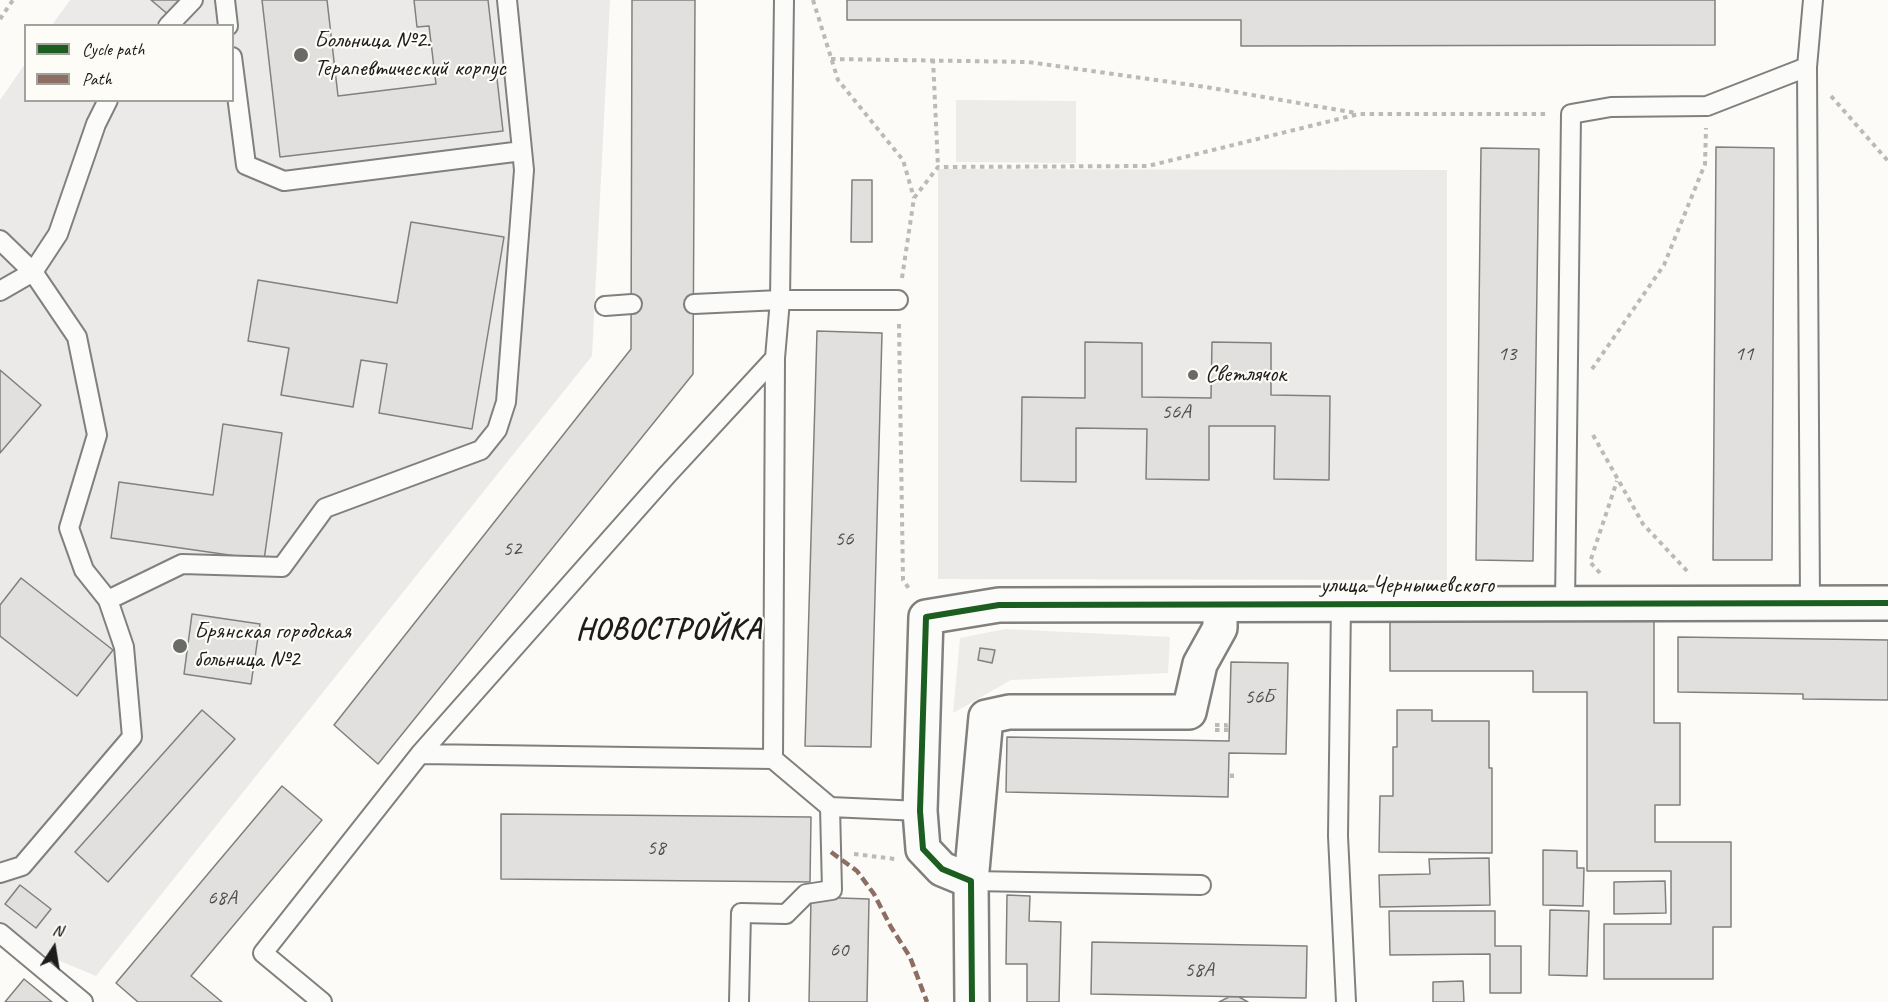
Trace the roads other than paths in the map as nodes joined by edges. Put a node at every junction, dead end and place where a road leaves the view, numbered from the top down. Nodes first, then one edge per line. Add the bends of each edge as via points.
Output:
1 (193, 0) edge
2 (225, 0) edge
3 (507, 0) edge
4 (784, 0) edge
5 (1813, 0) edge
6 (170, 24) edge
7 (228, 24) edge
8 (1807, 67) junction
9 (234, 72) edge
10 (107, 102) edge
11 (522, 151) junction
12 (0, 240) edge
13 (33, 272) junction
14 (0, 291) edge
15 (780, 300) junction
16 (898, 300) road end
17 (632, 304) dead end
18 (694, 304) dead end
19 (605, 306) dead end
20 (775, 358) junction
21 (108, 600) junction
22 (1810, 603) junction
23 (1888, 603) edge
24 (1341, 604) junction
25 (1564, 604) junction
26 (1220, 605) junction
27 (420, 754) junction
28 (773, 759) junction
29 (830, 807) junction
30 (920, 811) junction
31 (0, 873) edge
32 (972, 881) junction
33 (1201, 885) dead end
34 (0, 933) edge
35 (83, 1002) edge
36 (322, 1002) edge
37 (739, 1002) edge
38 (972, 1002) edge
39 (1346, 1002) edge

1 - 6 lane
2 - 7 lane
3 - 11 lane
4 - 15 lane
5 - 8 lane
8 - 22 lane
8 - 25 lane via 1707,106 1611,107 1571,114
9 - 11 lane via 246,165 284,181
10 - 13 lane via 58,234
11 - 21 lane via 524,170 506,402 498,430 481,450 326,508 282,567 182,564
12 - 13 lane
13 - 14 lane
13 - 21 lane via 77,337 97,435 69,528 84,570
15 - 16 lane
15 - 18 lane
15 - 20 lane
17 - 19 lane
20 - 27 lane
20 - 28 lane
21 - 31 lane via 124,648 132,737 22,866
22 - 23 street, улица Чернышевского
22 - 25 street, улица Чернышевского
24 - 25 street, улица Чернышевского
24 - 26 street, улица Чернышевского
24 - 39 lane via 1338,836
26 - 30 street, улица Чернышевского via 999,605 926,616
26 - 32 street via 1220,628 1200,664 1189,712 1009,712 986,717
27 - 28 lane
27 - 36 lane via 263,953
28 - 29 lane
29 - 30 lane
29 - 37 lane via 832,890 806,894 786,914 741,913
30 - 32 street via 923,849 942,869
32 - 33 lane
32 - 38 street
34 - 35 lane

